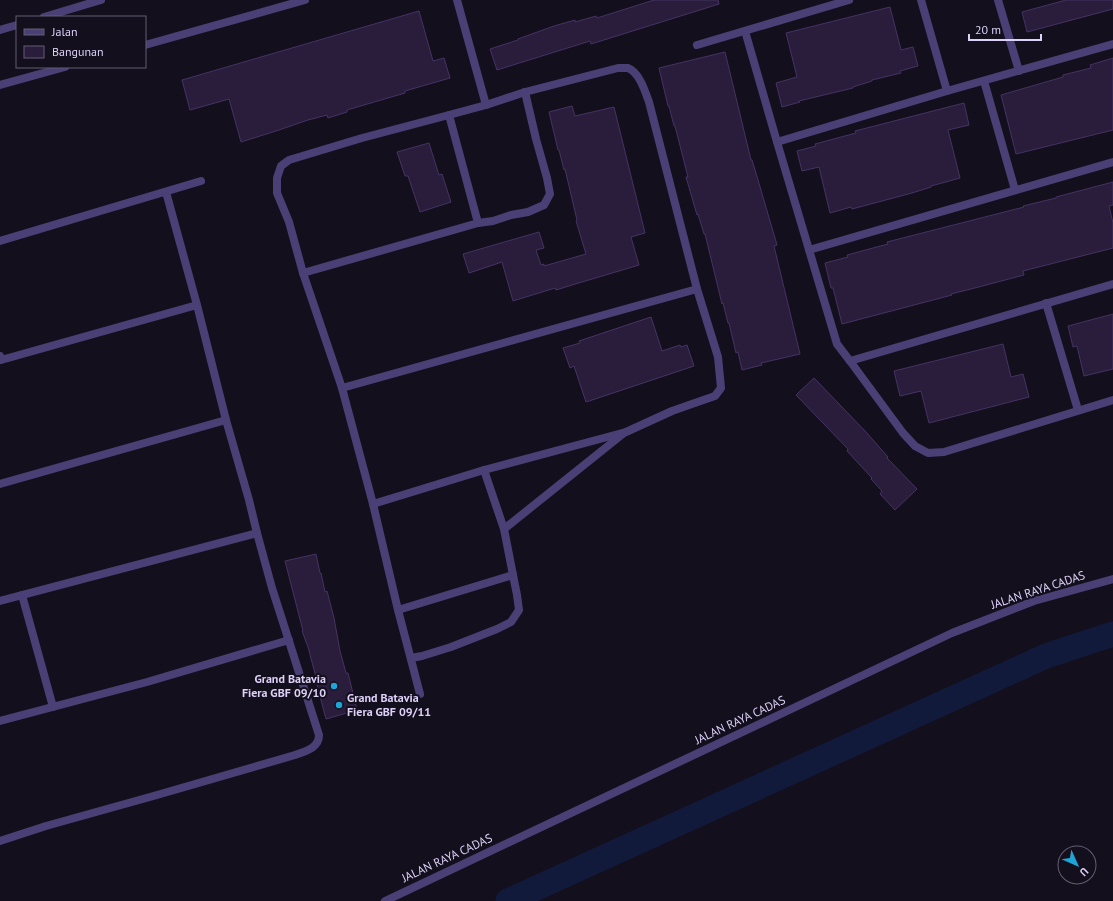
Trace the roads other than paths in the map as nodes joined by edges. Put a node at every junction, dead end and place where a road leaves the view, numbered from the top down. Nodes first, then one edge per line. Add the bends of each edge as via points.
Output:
1 (101, 0) edge
2 (305, 0) edge
3 (457, 0) edge
4 (848, 0) edge
5 (922, 0) edge
6 (998, 0) edge
7 (47, 16) edge
8 (16, 25) edge
9 (0, 30) edge
10 (745, 31) junction
11 (1113, 44) edge
12 (146, 45) edge
13 (697, 45) dead end
14 (61, 68) edge
15 (1019, 71) junction
16 (984, 81) junction
17 (0, 85) edge
18 (947, 91) junction
19 (525, 92) junction
20 (486, 105) junction
21 (449, 116) junction
22 (777, 142) junction
23 (1113, 162) edge
24 (201, 181) dead end
25 (1015, 190) junction
26 (166, 192) junction
27 (478, 223) junction
28 (0, 241) edge
29 (809, 250) junction
30 (303, 273) junction
31 (1113, 284) edge
32 (697, 289) junction
33 (1046, 303) junction
34 (196, 305) junction
35 (0, 359) edge
36 (850, 361) junction
37 (342, 388) junction
38 (1113, 400) edge
39 (1078, 410) junction
40 (226, 420) junction
41 (626, 432) junction
42 (484, 470) junction
43 (0, 484) edge
44 (373, 504) junction
45 (504, 529) junction
46 (257, 533) junction
47 (513, 575) junction
48 (1113, 579) edge
49 (22, 595) junction
50 (0, 601) edge
51 (398, 610) junction
52 (289, 640) junction
53 (411, 658) junction
54 (420, 694) dead end
55 (53, 707) junction
56 (0, 721) edge
57 (0, 841) edge
58 (385, 901) edge

1 - 7 street
2 - 12 street
3 - 20 street
4 - 10 street
5 - 18 street
6 - 15 street
8 - 9 street
10 - 13 street
10 - 22 street
11 - 15 street
14 - 17 street
15 - 16 street
16 - 18 street
16 - 25 street
18 - 22 street
19 - 20 street
19 - 27 street via 550,194 544,205 528,212
19 - 32 street via 618,68 629,68 636,74 649,102
20 - 21 street
21 - 27 street
21 - 30 street via 362,138 289,160 282,166 277,178 277,193 289,222
22 - 29 street
23 - 25 street
24 - 26 street
25 - 29 street
26 - 28 street
26 - 34 street
27 - 30 street
29 - 36 street via 837,344
30 - 37 street
31 - 33 street
32 - 37 street
32 - 41 street via 718,358 721,388 714,396 672,410
33 - 36 street
33 - 39 street
34 - 35 street
34 - 40 street
36 - 39 street via 903,433 915,446 928,453 944,452
37 - 44 street
38 - 39 street
40 - 43 street
40 - 46 street
41 - 42 street
41 - 45 street
42 - 44 street
42 - 45 street
44 - 51 street
45 - 47 street
46 - 49 street
46 - 52 street
47 - 51 street
47 - 53 street via 519,610 511,622 451,647
48 - 58 street, JALAN RAYA CADAS via 1034,601 952,633
49 - 50 street
49 - 55 street
51 - 53 street
52 - 55 street
52 - 57 street via 319,735 316,745 309,750
53 - 54 street
55 - 56 street

